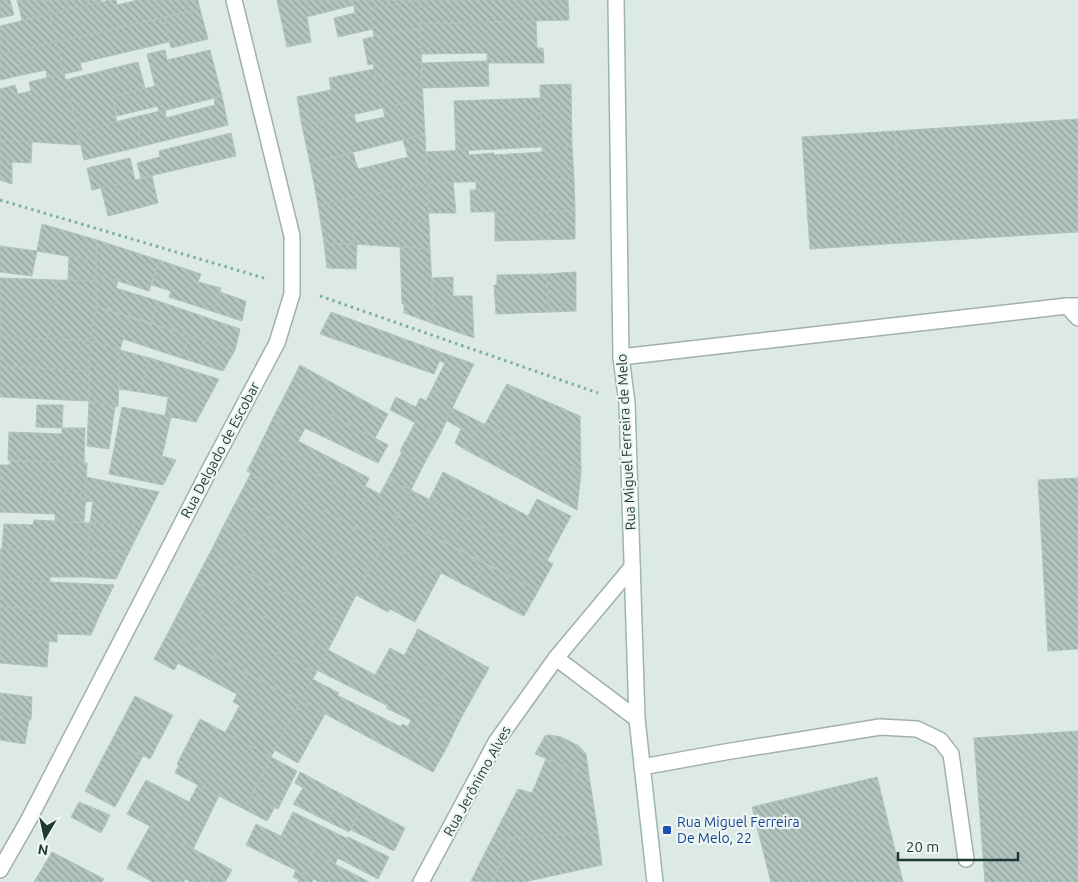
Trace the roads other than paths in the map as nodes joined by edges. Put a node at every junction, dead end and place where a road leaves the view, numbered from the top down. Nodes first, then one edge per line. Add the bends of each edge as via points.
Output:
1 (234, 0) edge
2 (616, 0) edge
3 (1073, 306) edge
4 (1078, 318) edge
5 (621, 357) junction
6 (632, 566) junction
7 (556, 658) junction
8 (637, 719) junction
9 (642, 767) junction
10 (966, 859) dead end
11 (0, 870) edge
12 (421, 882) edge
13 (655, 882) edge

1 - 11 street, Rua Delgado de Escobar via 292,236 292,294 277,343
2 - 5 street, Rua Miguel Ferreira de Melo
3 - 4 street
3 - 5 street
5 - 6 street, Rua Miguel Ferreira de Melo via 626,403
6 - 7 street, Rua Jerônimo Alves
6 - 8 street, Rua Miguel Ferreira de Melo
7 - 8 street
7 - 12 street, Rua Jerônimo Alves via 496,742
8 - 9 street, Rua Miguel Ferreira de Melo
9 - 10 street via 880,727 918,730 940,740 951,754
9 - 13 street, Rua Miguel Ferreira de Melo

